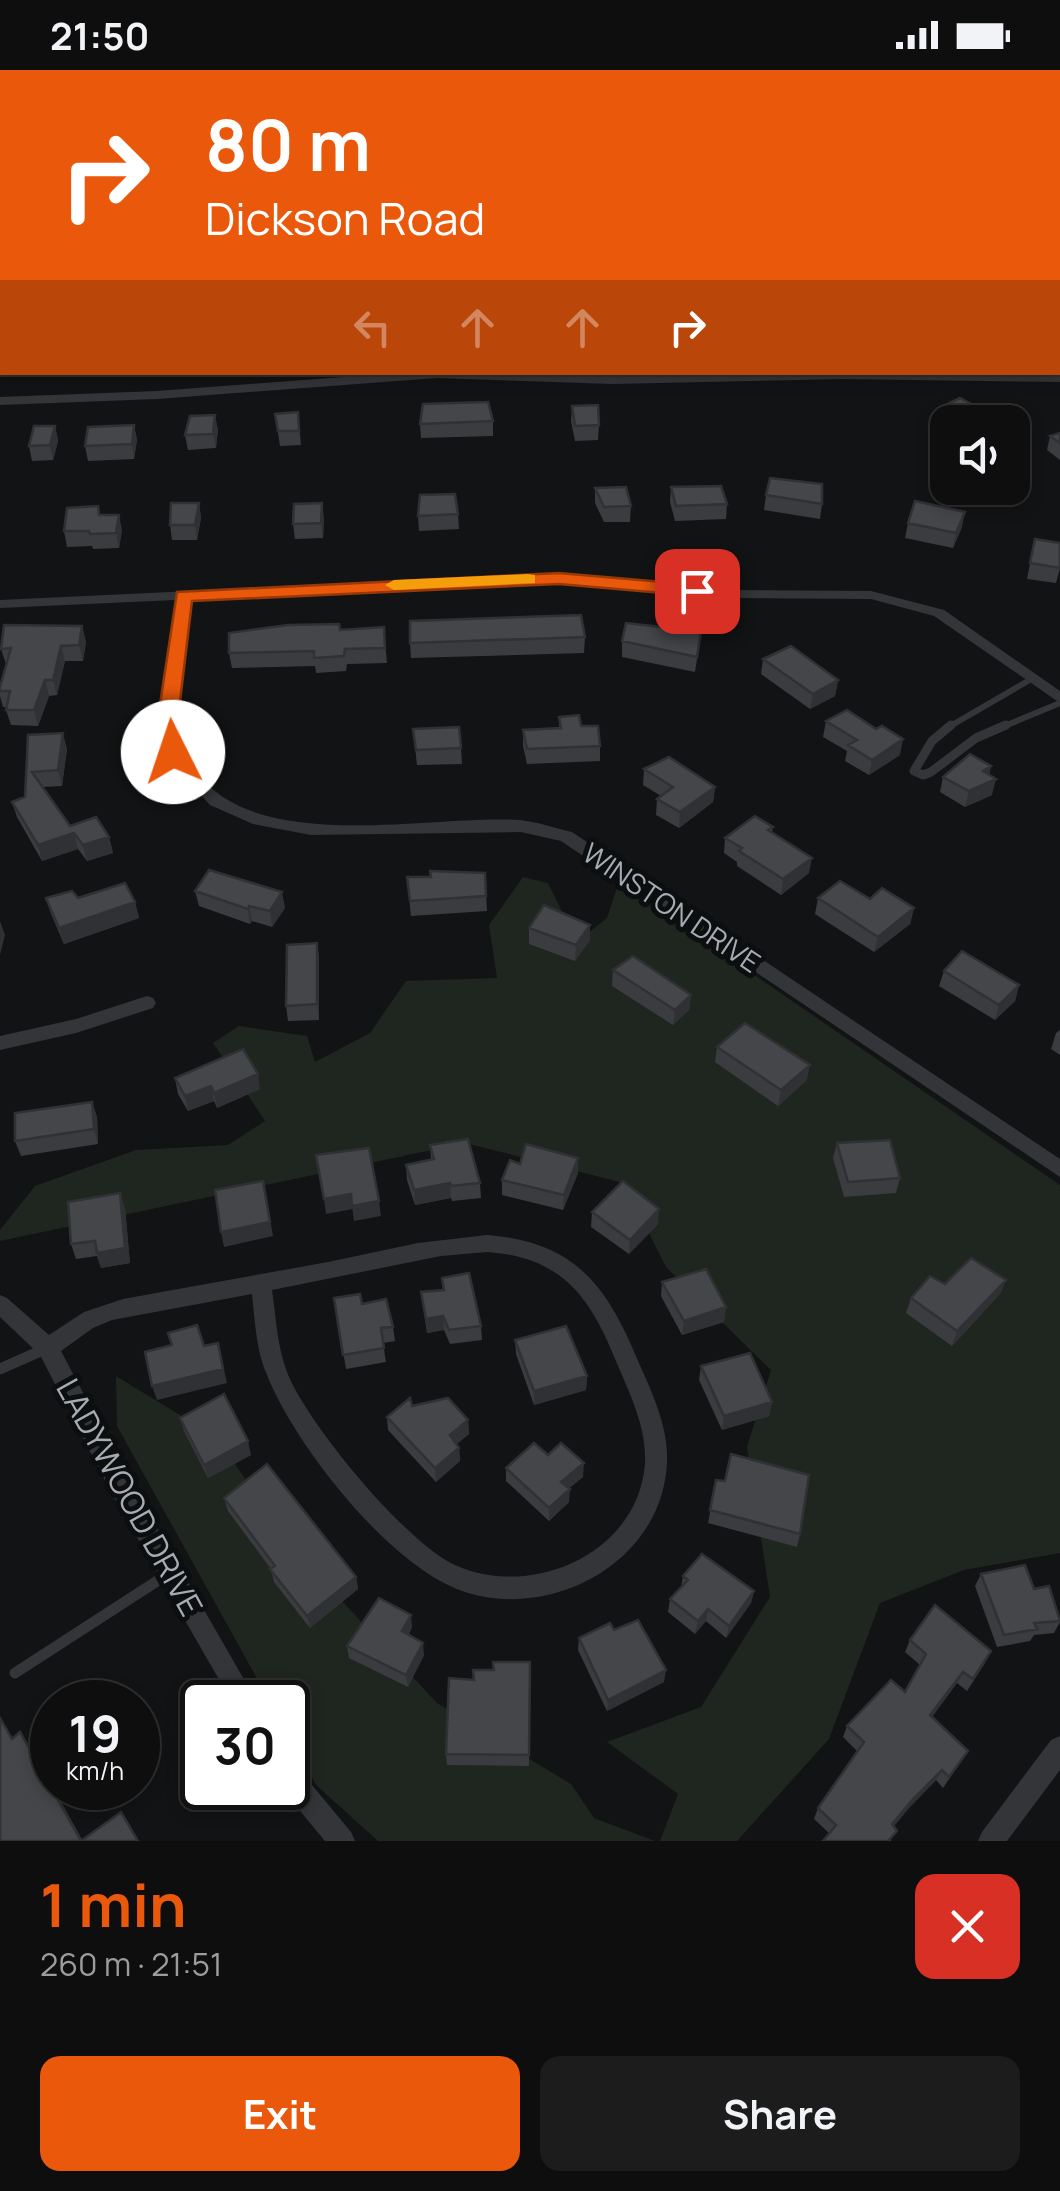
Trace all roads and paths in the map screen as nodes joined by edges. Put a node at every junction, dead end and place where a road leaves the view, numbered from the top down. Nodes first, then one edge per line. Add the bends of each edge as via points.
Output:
1 (424, 375) edge
2 (466, 375) edge
3 (842, 375) edge
4 (842, 375) edge
5 (1060, 378) edge
6 (0, 401) edge
7 (183, 596) junction
8 (0, 604) edge
9 (1033, 678) junction
10 (1060, 700) edge
11 (147, 1003) dead end
12 (0, 1043) edge
13 (1060, 1169) edge
14 (261, 1283) junction
15 (0, 1304) edge
16 (48, 1348) junction
17 (0, 1369) edge
18 (170, 1573) junction
19 (16, 1673) dead end
20 (232, 1680) edge
21 (1060, 1749) edge
22 (310, 1802) edge
23 (342, 1841) edge
24 (991, 1841) edge

1 - 6 street
2 - 4 street
3 - 5 street
7 - 8 street
7 - 9 street via 559,578 734,594 870,595 939,613
7 - 13 street, WINSTON DRIVE via 170,736 180,766 219,803 264,823 302,829 502,826 566,836
9 - 10 street
9 - 10 lane via 964,716 914,771 931,772 976,738
11 - 12 street
14 - 14 street via 492,1244 527,1250 572,1272 607,1311 652,1427 656,1465 640,1517 584,1572 532,1588 464,1581 425,1561 300,1421 276,1372
14 - 16 street via 100,1314
15 - 16 street, LADYWOOD DRIVE
16 - 17 lane
16 - 18 street, LADYWOOD DRIVE
18 - 19 lane
18 - 20 street, LADYWOOD DRIVE
21 - 24 street
22 - 23 street

